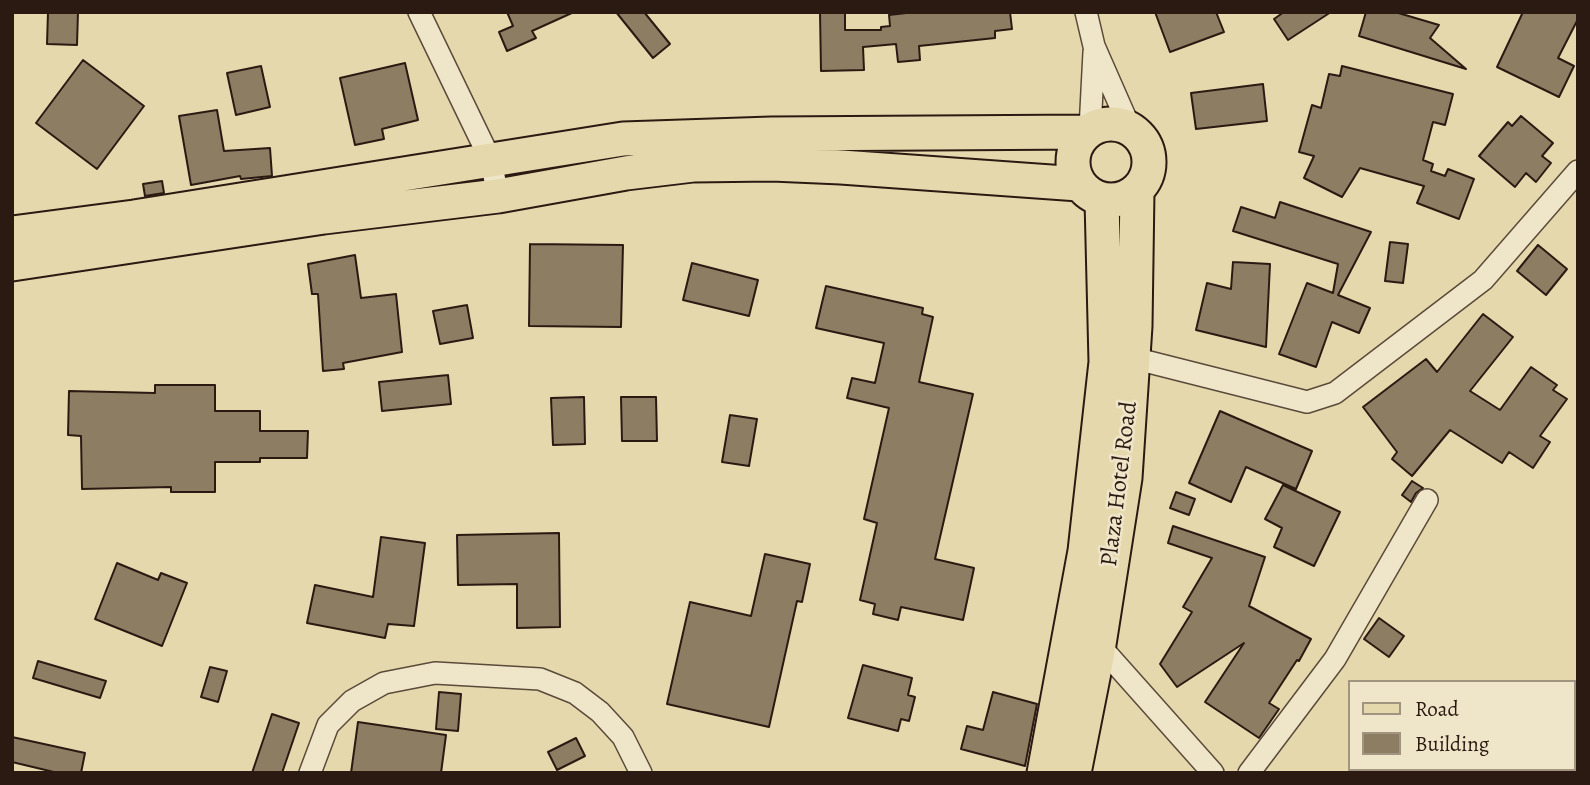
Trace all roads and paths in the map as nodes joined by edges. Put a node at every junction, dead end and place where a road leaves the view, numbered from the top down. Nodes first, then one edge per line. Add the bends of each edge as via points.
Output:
1 (419, 12) edge
2 (1086, 12) edge
3 (1094, 46) junction
4 (1130, 128) junction
5 (1089, 131) junction
6 (491, 161) junction
7 (1578, 171) edge
8 (1137, 191) junction
9 (1091, 192) junction
10 (498, 196) junction
11 (12, 233) edge
12 (12, 264) edge
13 (1133, 358) junction
14 (1427, 500) dead end
15 (1098, 645) junction
16 (310, 773) edge
17 (641, 773) edge
18 (1044, 773) edge
19 (1074, 773) edge
20 (1213, 773) edge
21 (1249, 773) edge

1 - 6 street
2 - 3 street
3 - 4 street
3 - 5 street
4 - 5 main road via 1106,123
4 - 8 main road via 1143,141 1150,158 1147,176
5 - 6 main road via 622,139
5 - 9 main road via 1073,156 1074,171
6 - 10 street
6 - 11 main road
7 - 13 street via 1483,280 1335,393 1307,402
8 - 9 main road via 1120,200
8 - 13 main road, Plaza Hotel Road
9 - 10 main road via 772,164 692,165
9 - 18 main road, Plaza Hotel Road via 1106,362 1085,551
10 - 12 main road via 324,216
13 - 15 main road, Plaza Hotel Road via 1125,478
14 - 21 street via 1335,659
15 - 19 main road, Plaza Hotel Road
15 - 20 street
16 - 17 street via 328,725 352,701 384,683 435,673 540,679 575,693 624,737

